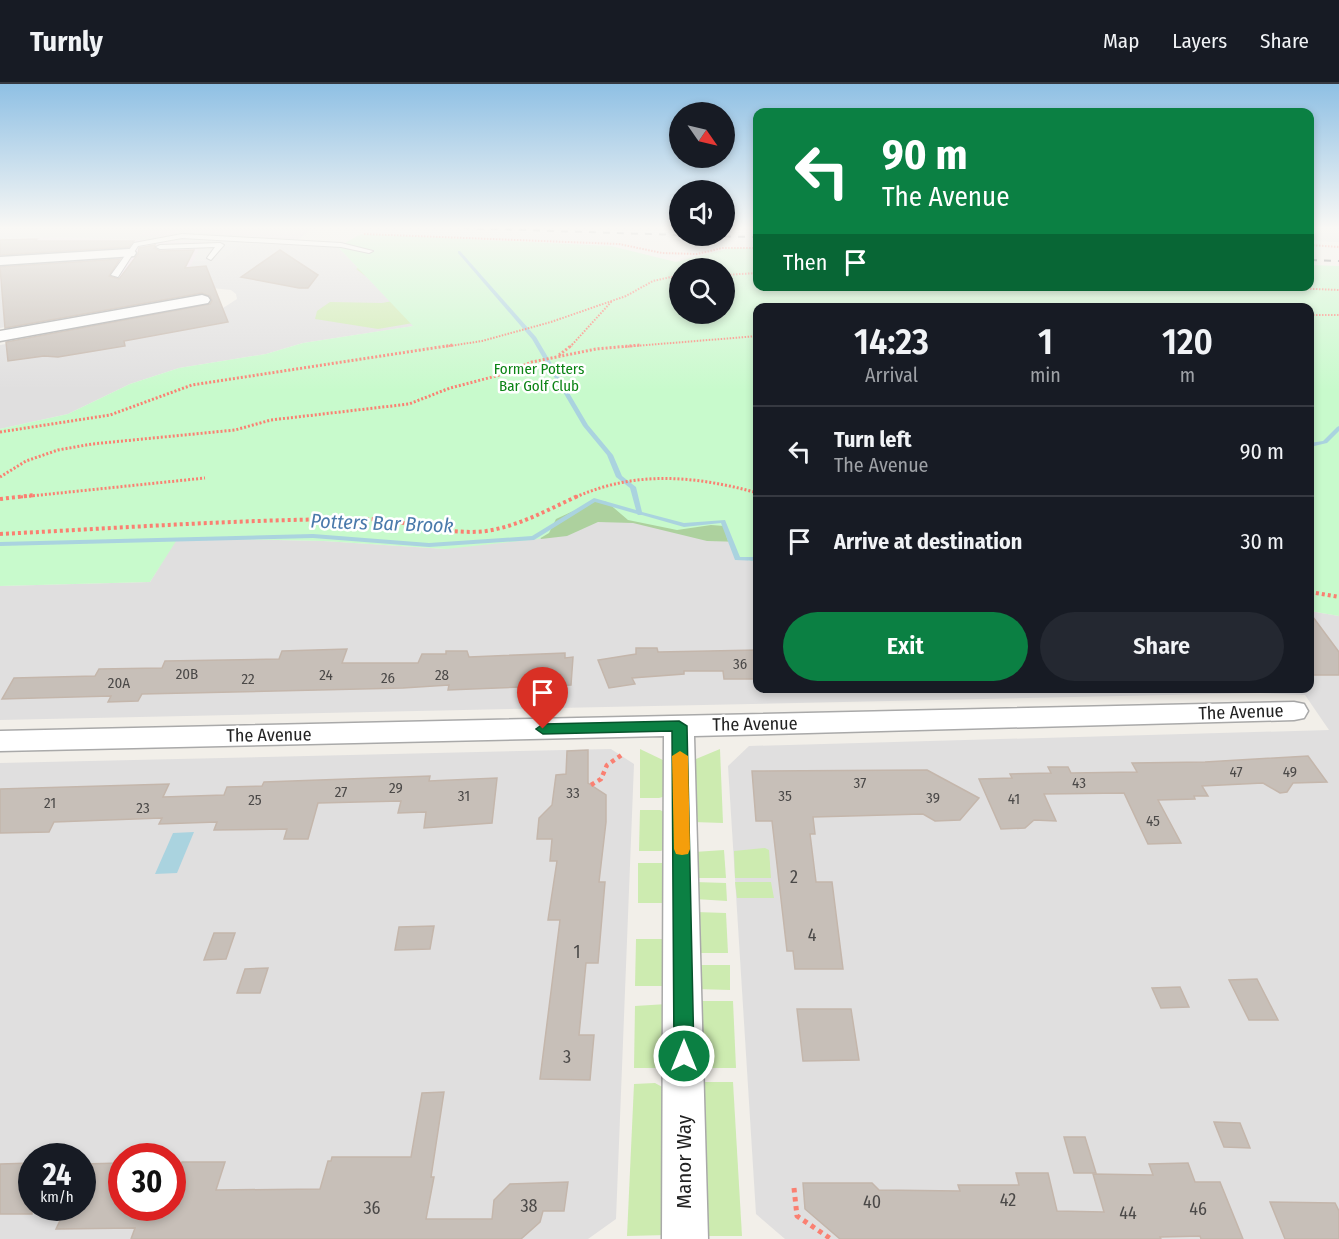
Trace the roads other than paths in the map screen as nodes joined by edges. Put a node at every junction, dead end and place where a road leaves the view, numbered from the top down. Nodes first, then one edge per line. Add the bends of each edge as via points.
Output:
1 (202, 300) dead end
2 (0, 336) edge
3 (1294, 711) dead end
4 (679, 726) junction
5 (0, 741) edge
6 (685, 1239) edge

1 - 2 street
3 - 4 street, The Avenue
4 - 5 street, The Avenue
4 - 6 street, Manor Way

